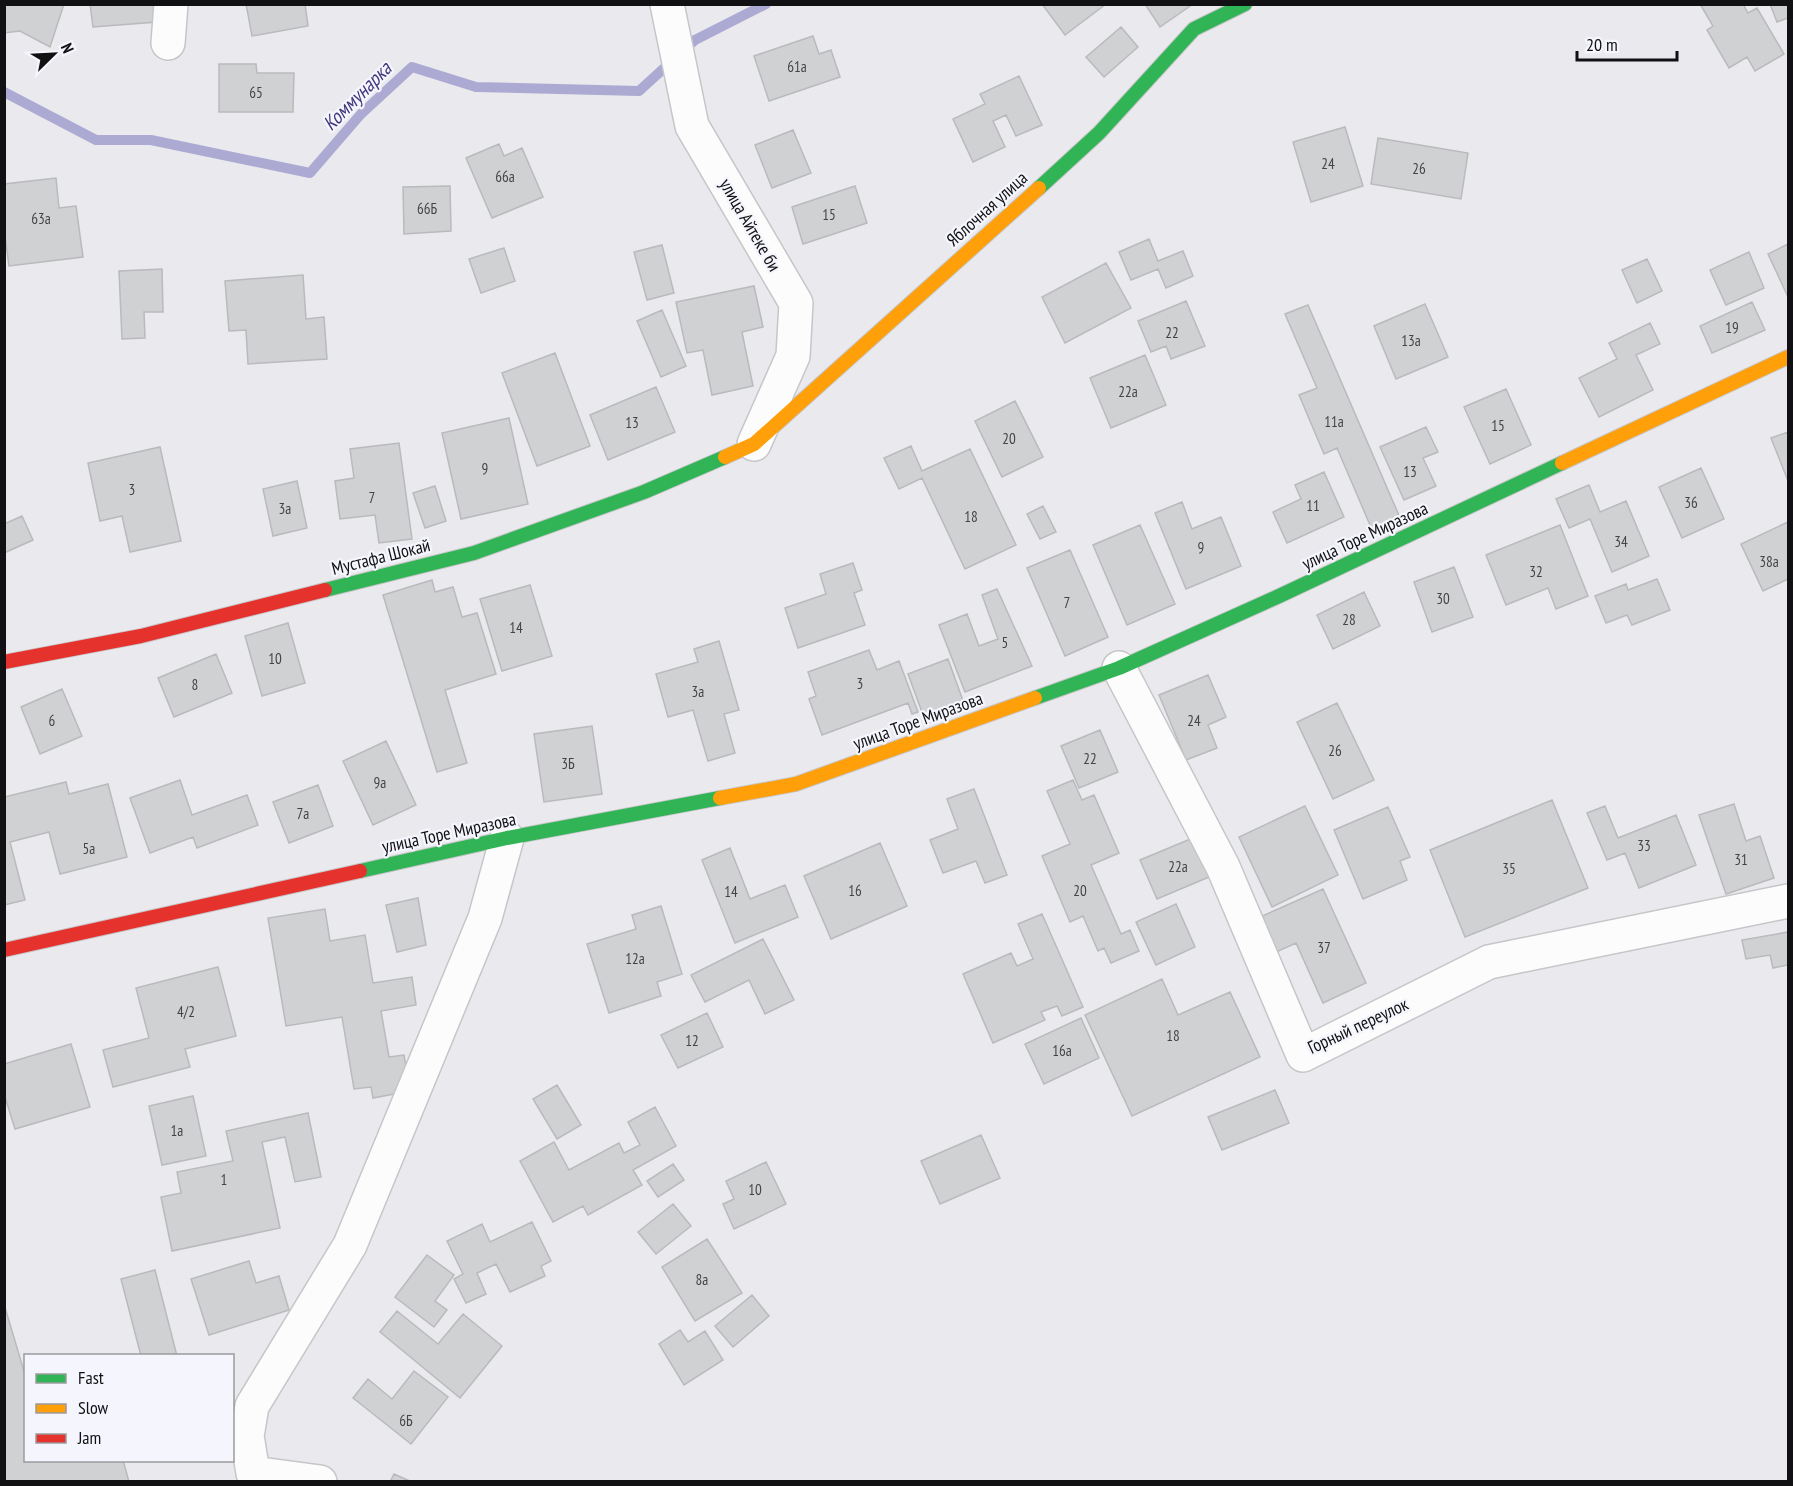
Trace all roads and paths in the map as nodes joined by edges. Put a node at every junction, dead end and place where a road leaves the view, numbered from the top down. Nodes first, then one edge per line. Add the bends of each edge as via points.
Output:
1 (171, 4) edge
2 (1245, 4) edge
3 (669, 15) edge
4 (168, 44) dead end
5 (1788, 357) edge
6 (754, 444) junction
7 (4, 662) edge
8 (1119, 668) junction
9 (507, 838) junction
10 (1788, 901) edge
11 (4, 950) edge
12 (320, 1482) edge

1 - 4 street
2 - 6 street, Яблочная улица via 1194,29 1099,133
3 - 6 street, улица Айтеке би via 692,126 796,303 793,356
5 - 8 street, улица Торе Миразова
6 - 7 street, Мустафа Шокай via 644,492 474,553 141,636
8 - 9 street, улица Торе Миразова via 796,784
8 - 10 street, Горный переулок via 1223,867 1303,1055 1489,962
9 - 11 street, улица Торе Миразова
9 - 12 street via 485,918 350,1245 252,1406 247,1436 253,1473

